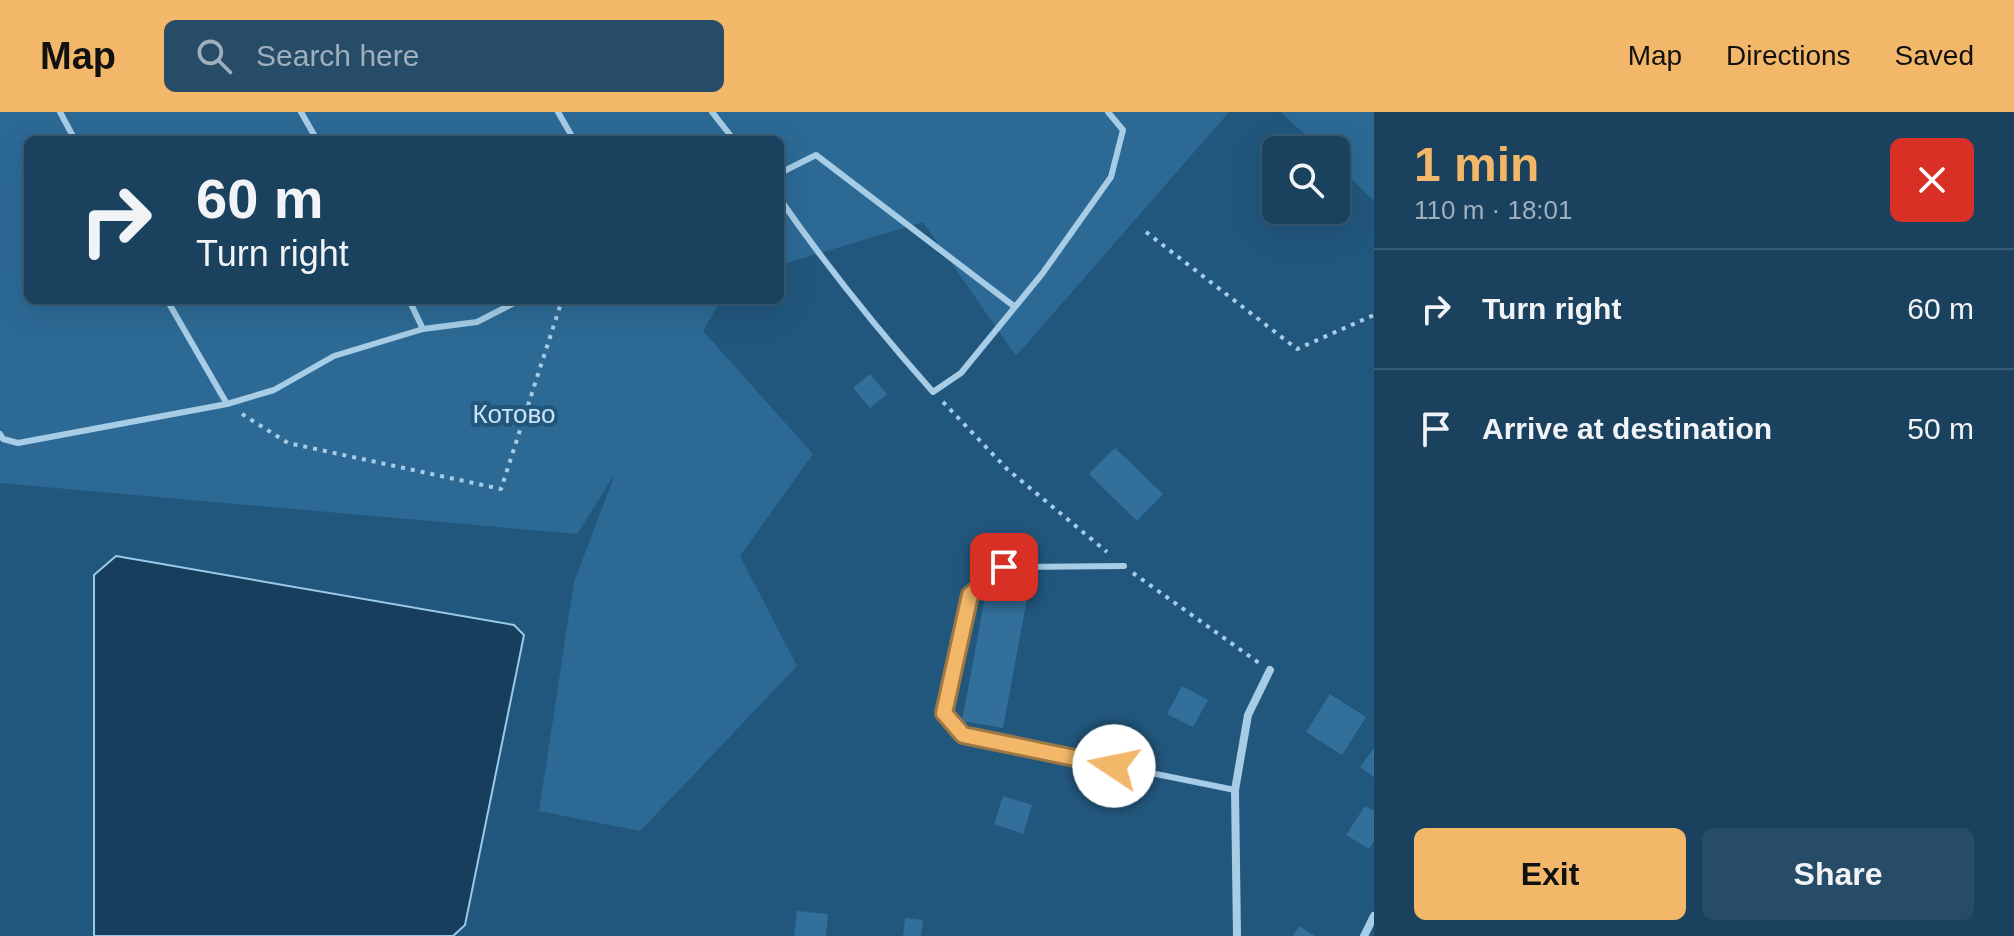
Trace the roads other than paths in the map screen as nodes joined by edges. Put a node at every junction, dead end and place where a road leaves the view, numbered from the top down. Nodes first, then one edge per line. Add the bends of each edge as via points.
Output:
1 (60, 112) edge
2 (301, 112) edge
3 (558, 112) edge
4 (712, 112) edge
5 (1108, 112) edge
6 (73, 136) edge
7 (315, 136) edge
8 (572, 136) edge
9 (731, 136) edge
10 (784, 171) edge
11 (784, 205) edge
12 (169, 304) edge
13 (411, 304) edge
14 (512, 304) edge
15 (1015, 307) junction
16 (423, 329) junction
17 (227, 404) junction
18 (0, 434) edge
19 (1124, 566) road end
20 (1270, 670) road end
21 (1235, 790) junction
22 (1374, 916) edge
23 (1237, 936) edge
24 (1364, 936) edge

1 - 6 lane
2 - 7 lane
3 - 8 lane
4 - 9 lane
5 - 15 lane via 1123,130 1111,177
10 - 15 lane via 816,155
11 - 15 lane via 933,392 961,373
12 - 17 lane
13 - 16 lane
14 - 16 lane via 477,322
16 - 17 lane via 334,356 274,390
17 - 18 lane via 18,443
19 - 21 lane via 1004,567 970,595 944,713 963,735
20 - 21 street via 1248,715
21 - 23 street
22 - 24 street

